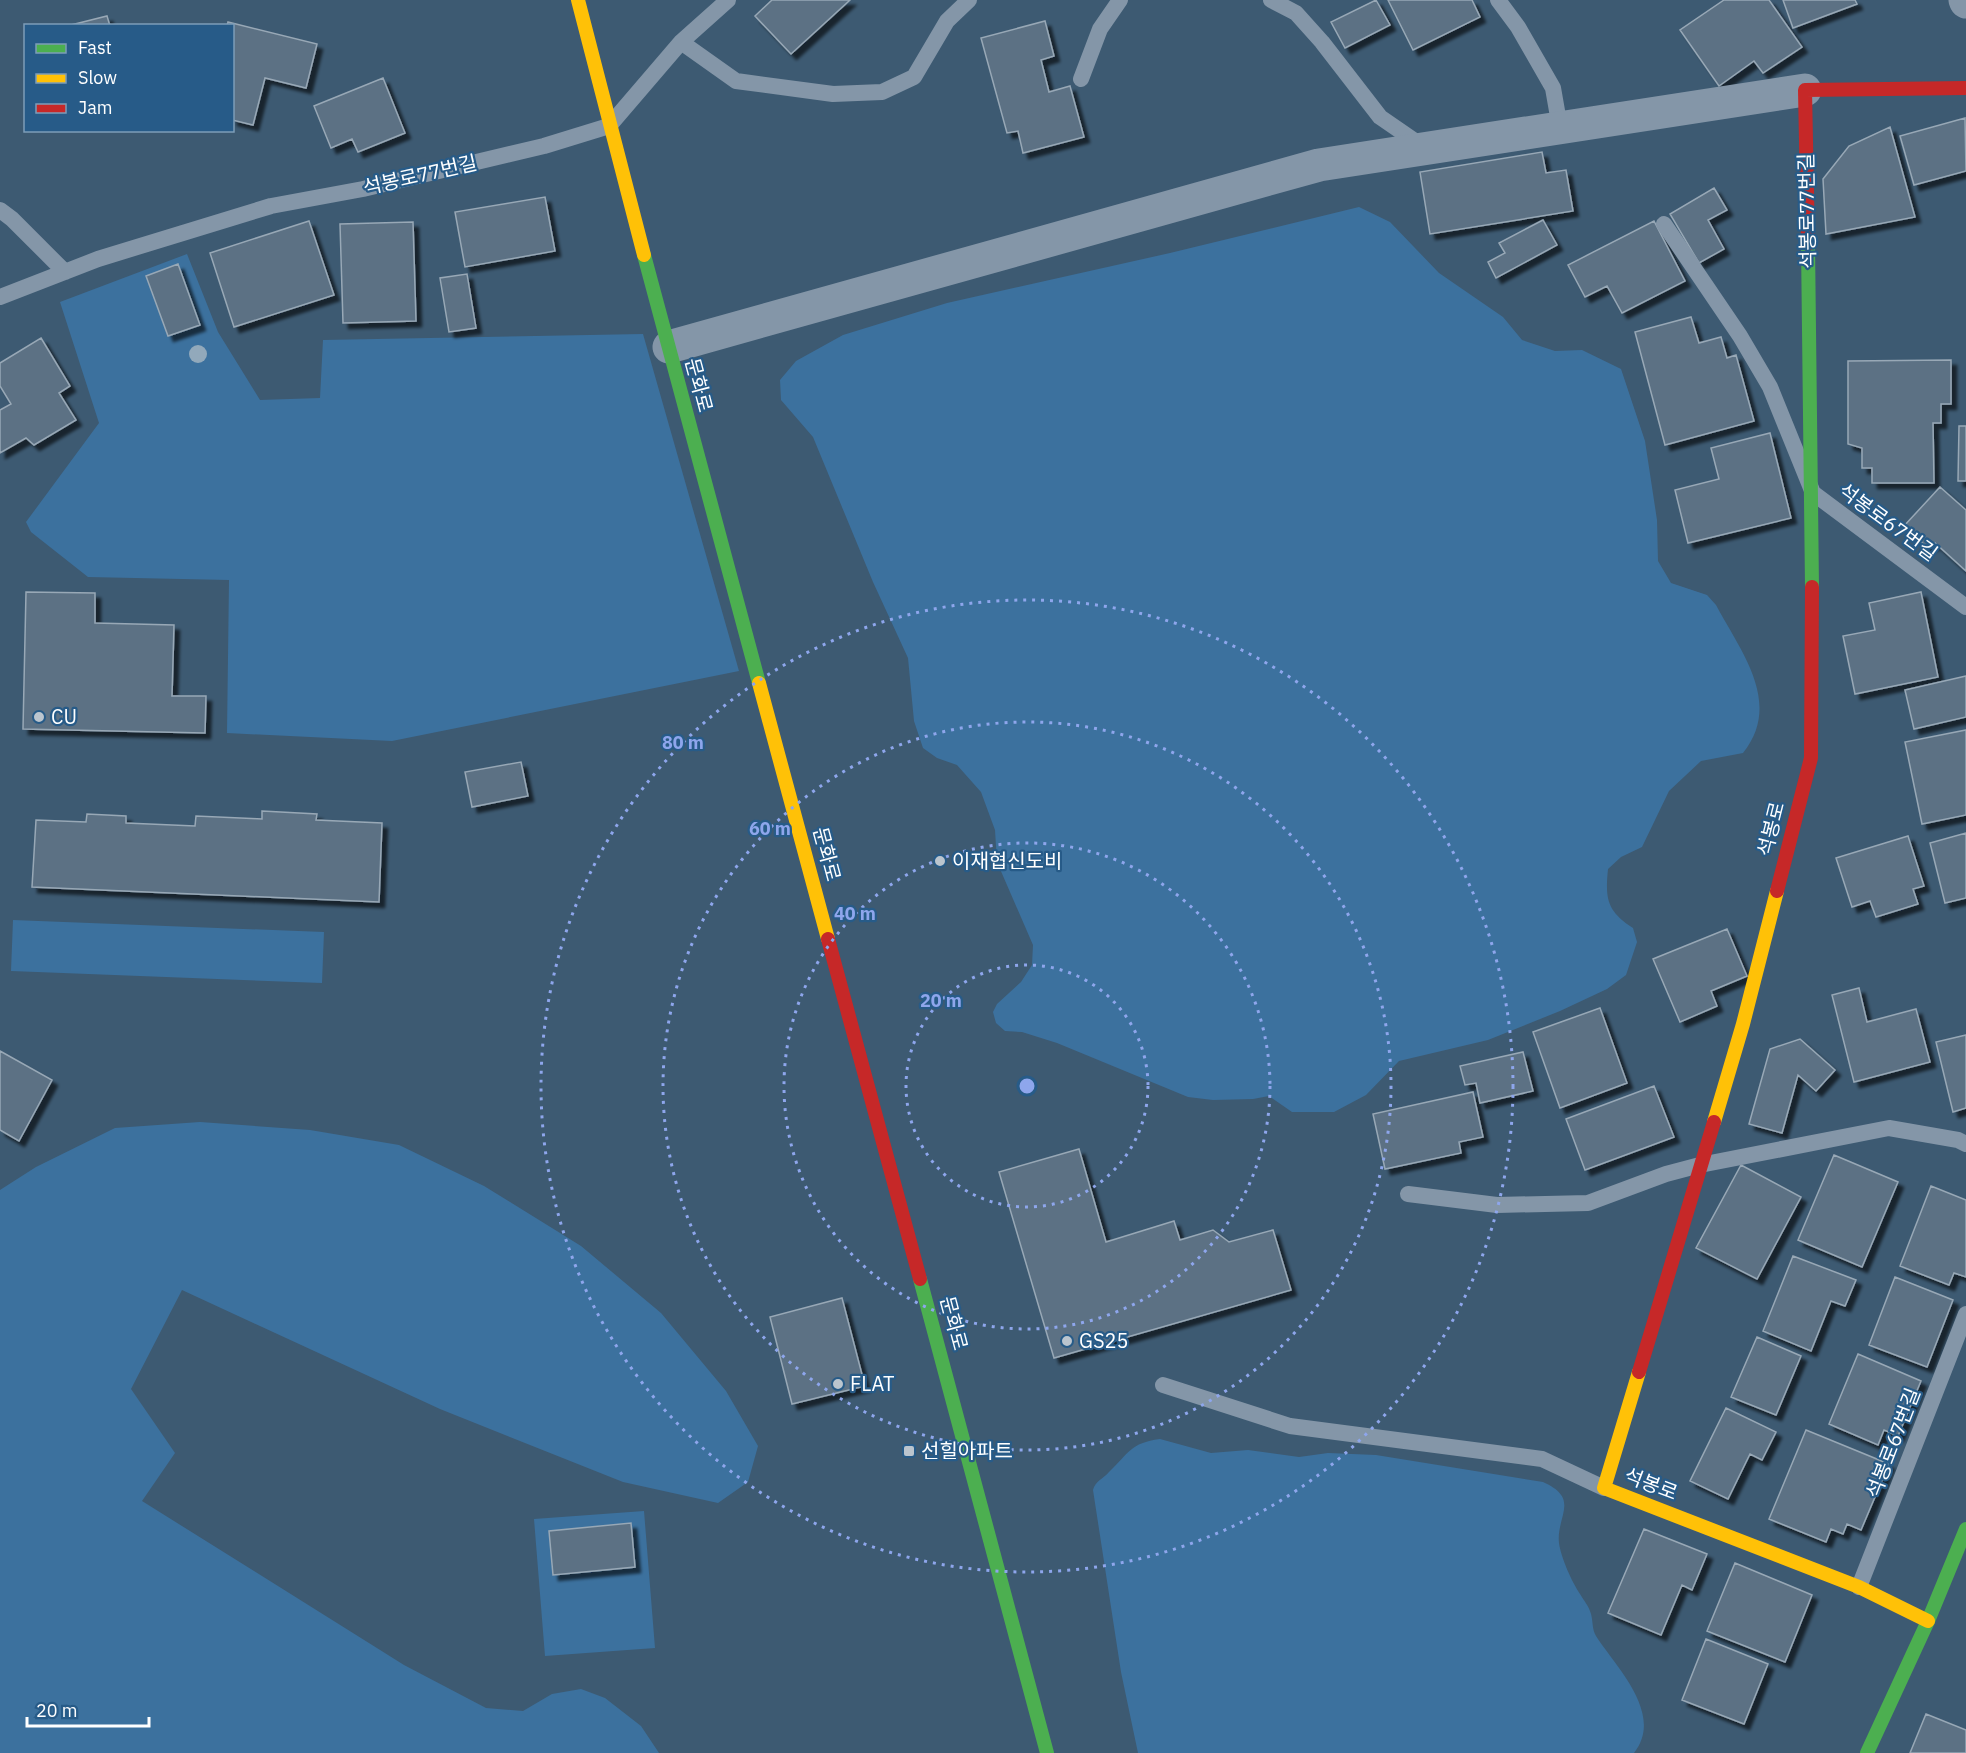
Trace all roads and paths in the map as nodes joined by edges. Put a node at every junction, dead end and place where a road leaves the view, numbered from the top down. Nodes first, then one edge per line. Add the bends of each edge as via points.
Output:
1 (578, 0) edge
2 (728, 0) edge
3 (969, 0) edge
4 (1120, 0) edge
5 (1271, 0) edge
6 (1498, 0) edge
7 (681, 42) junction
8 (1081, 80) dead end
9 (1966, 88) edge
10 (1805, 90) junction
11 (609, 126) junction
12 (1560, 128) junction
13 (1426, 148) junction
14 (0, 210) edge
15 (1664, 224) dead end
16 (64, 272) junction
17 (0, 297) edge
18 (669, 347) junction
19 (1813, 493) junction
20 (1966, 607) edge
21 (1966, 1144) edge
22 (1700, 1166) junction
23 (1408, 1194) dead end
24 (1966, 1314) edge
25 (1163, 1385) dead end
26 (1604, 1488) junction
27 (1966, 1529) edge
28 (1859, 1587) junction
29 (1928, 1621) junction
30 (1047, 1752) edge
31 (1867, 1753) edge

1 - 11 main road, 문화로
2 - 7 lane
3 - 7 lane via 947,21 914,77 882,92 833,94 736,81
4 - 8 lane via 1100,29
5 - 13 lane via 1296,13 1380,117
6 - 12 lane via 1553,88
7 - 11 lane
9 - 10 main road
10 - 12 street
10 - 19 main road, 석봉로77번길
11 - 16 lane, 석봉로77번길 via 544,146 363,189 271,206
11 - 18 main road, 문화로
12 - 13 street
13 - 18 street via 1319,165
14 - 16 lane
15 - 19 lane via 1770,387
16 - 17 lane, 석봉로77번길
18 - 30 main road, 문화로
19 - 20 lane, 석봉로67번길
19 - 22 main road, 석봉로 via 1811,758 1743,1024
21 - 22 lane via 1889,1128
22 - 23 lane via 1666,1174 1588,1203 1497,1205
22 - 26 main road, 석봉로
24 - 28 lane, 석봉로67번길
25 - 26 lane via 1290,1426 1542,1460
26 - 28 main road, 석봉로
27 - 29 main road
28 - 29 main road, 석봉로
29 - 31 main road

